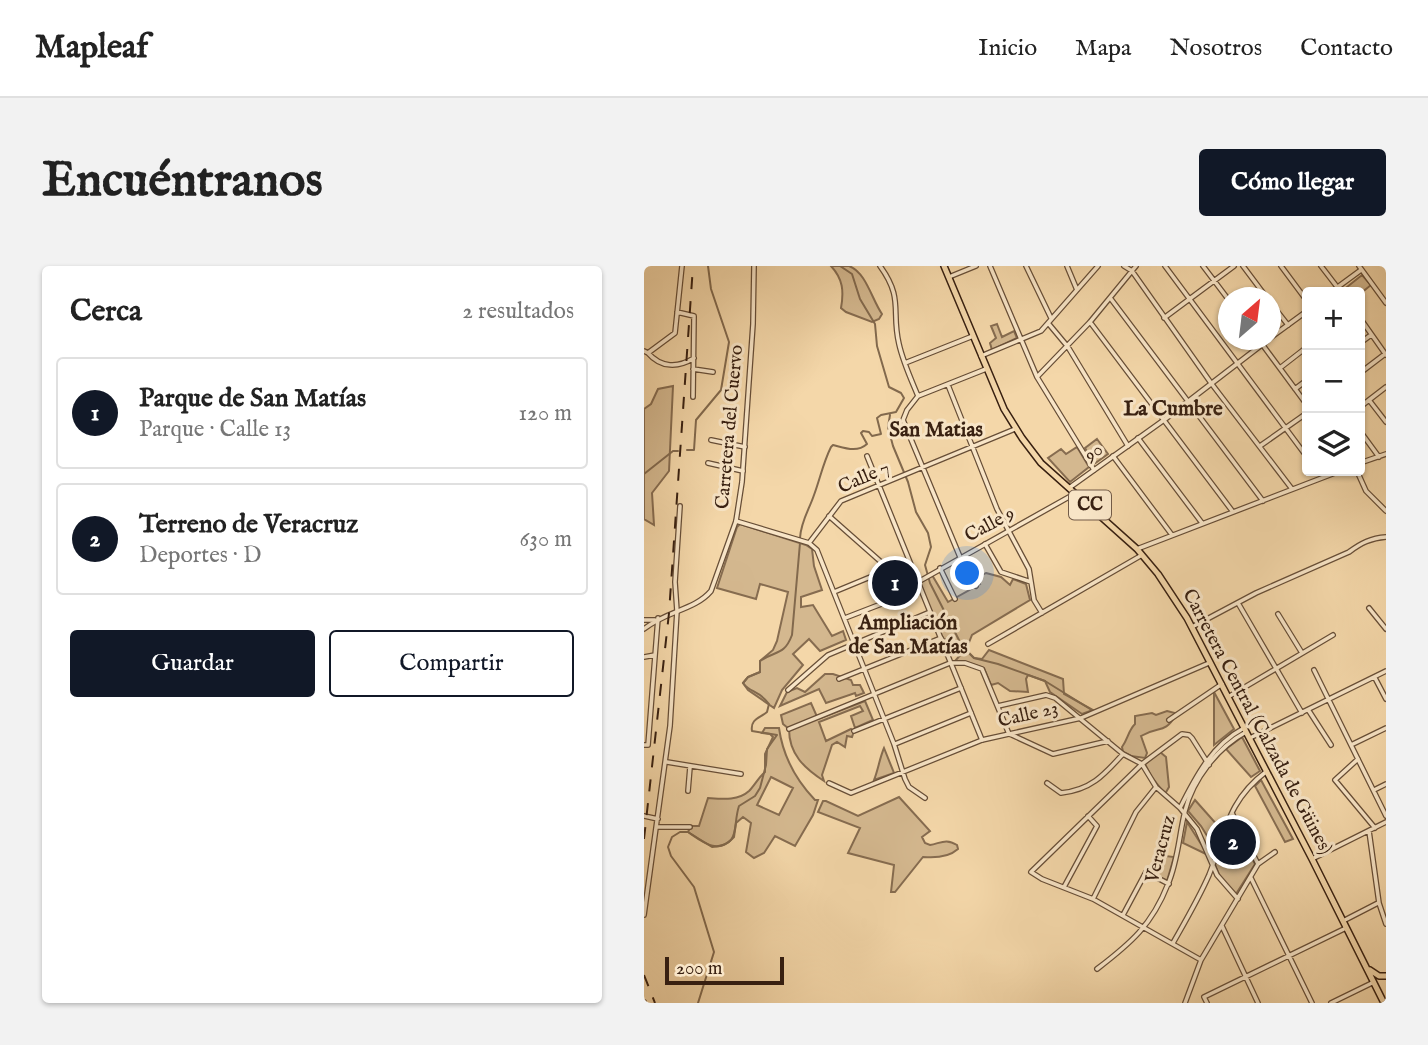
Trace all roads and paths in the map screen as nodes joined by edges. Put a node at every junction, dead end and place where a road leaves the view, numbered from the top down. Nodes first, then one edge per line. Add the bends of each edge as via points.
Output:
1 (682, 266) edge
2 (754, 266) edge
3 (880, 266) edge
4 (944, 266) edge
5 (976, 266) edge
6 (990, 266) edge
7 (1026, 266) edge
8 (1067, 266) edge
9 (1098, 266) edge
10 (1124, 266) edge
11 (1136, 266) edge
12 (1165, 266) edge
13 (1203, 266) edge
14 (1234, 266) edge
15 (1243, 266) edge
16 (1281, 266) edge
17 (1321, 266) edge
18 (1367, 266) edge
19 (1360, 268) edge
20 (1132, 271) junction
21 (949, 277) junction
22 (1215, 281) junction
23 (1219, 287) edge
24 (1259, 287) edge
25 (1336, 287) edge
26 (1338, 287) edge
27 (1077, 290) junction
28 (1302, 294) edge
29 (1111, 299) junction
30 (1189, 299) junction
31 (1386, 303) edge
32 (677, 312) junction
33 (1302, 315) edge
34 (1281, 316) edge
35 (1164, 318) junction
36 (1050, 321) junction
37 (1090, 323) junction
38 (1288, 325) junction
39 (1365, 326) edge
40 (1281, 330) edge
41 (1371, 335) junction
42 (973, 336) junction
43 (1365, 339) edge
44 (1022, 340) junction
45 (1068, 347) junction
46 (1251, 350) edge
47 (1266, 350) edge
48 (1303, 350) edge
49 (646, 351) edge
50 (1385, 354) edge
51 (981, 356) junction
52 (694, 358) junction
53 (905, 363) junction
54 (1237, 363) junction
55 (1280, 368) junction
56 (693, 369) junction
57 (986, 369) junction
58 (1365, 369) edge
59 (713, 372) dead end
60 (1037, 377) junction
61 (1212, 383) junction
62 (1302, 384) edge
63 (948, 386) junction
64 (1386, 387) edge
65 (1295, 389) junction
66 (918, 396) junction
67 (693, 397) dead end
68 (1302, 398) edge
69 (1369, 400) junction
70 (1188, 401) junction
71 (1365, 403) edge
72 (1302, 416) edge
73 (1164, 420) junction
74 (1386, 422) edge
75 (1285, 428) junction
76 (1016, 429) junction
77 (1138, 438) junction
78 (1365, 438) edge
79 (711, 440) dead end
80 (1128, 446) junction
81 (1260, 446) junction
82 (744, 447) junction
83 (972, 449) junction
84 (1302, 450) edge
85 (1386, 454) edge
86 (867, 456) dead end
87 (1114, 456) junction
88 (1379, 457) junction
89 (1365, 461) edge
90 (708, 463) dead end
91 (923, 468) junction
92 (1094, 470) junction
93 (743, 471) junction
94 (1326, 476) edge
95 (1359, 476) edge
96 (1323, 477) joint
97 (878, 486) junction
98 (1069, 488) junction
99 (1292, 489) junction
100 (1076, 493) junction
101 (1263, 501) junction
102 (680, 506) dead end
103 (1386, 511) edge
104 (1233, 512) junction
105 (828, 516) junction
106 (736, 521) junction
107 (1202, 523) junction
108 (1009, 531) junction
109 (1172, 535) junction
110 (1386, 537) edge
111 (809, 542) junction
112 (985, 544) junction
113 (1137, 549) junction
114 (1142, 555) junction
115 (960, 557) junction
116 (909, 561) junction
117 (940, 568) junction
118 (889, 569) junction
119 (918, 582) junction
120 (1031, 582) junction
121 (976, 586) dead end
122 (920, 589) junction
123 (834, 592) junction
124 (955, 599) dead end
125 (1238, 603) junction
126 (1369, 608) dead end
127 (677, 611) junction
128 (930, 612) junction
129 (1042, 613) junction
130 (1278, 614) dead end
131 (845, 618) junction
132 (656, 619) junction
133 (644, 620) edge
134 (1192, 628) junction
135 (644, 629) edge
136 (1386, 629) edge
137 (1334, 635) dead end
138 (941, 638) junction
139 (988, 643) dead end
140 (855, 644) junction
141 (1302, 653) junction
142 (655, 655) junction
143 (644, 657) edge
144 (1211, 662) junction
145 (950, 663) junction
146 (1276, 668) junction
147 (864, 669) junction
148 (1314, 670) dead end
149 (1386, 671) edge
150 (1376, 678) junction
151 (839, 679) dead end
152 (1222, 684) junction
153 (961, 688) junction
154 (788, 690) dead end
155 (652, 693) junction
156 (644, 694) edge
157 (874, 694) junction
158 (1228, 697) junction
159 (1386, 699) edge
160 (1329, 701) junction
161 (998, 706) junction
162 (1309, 711) junction
163 (971, 713) junction
164 (1303, 714) junction
165 (1081, 718) junction
166 (885, 719) junction
167 (1169, 720) dead end
168 (1386, 728) edge
169 (789, 729) dead end
170 (1245, 730) junction
171 (854, 732) dead end
172 (1009, 734) junction
173 (1250, 738) junction
174 (982, 740) junction
175 (1108, 741) junction
176 (894, 744) junction
177 (646, 745) edge
178 (1331, 745) dead end
179 (1351, 745) junction
180 (1123, 754) junction
181 (1358, 759) junction
182 (667, 762) junction
183 (1207, 763) junction
184 (1142, 764) junction
185 (690, 767) junction
186 (1267, 771) junction
187 (904, 772) junction
188 (741, 774) dead end
189 (829, 783) dead end
190 (1047, 783) dead end
191 (1386, 784) edge
192 (1156, 786) junction
193 (1374, 790) junction
194 (688, 791) dead end
195 (925, 798) dead end
196 (1180, 808) junction
197 (1231, 812) junction
198 (1185, 813) junction
199 (644, 816) edge
200 (1088, 816) junction
201 (1386, 816) edge
202 (658, 819) junction
203 (1386, 822) edge
204 (658, 827) junction
205 (690, 827) dead end
206 (1375, 828) junction
207 (1369, 831) junction
208 (1275, 852) dead end
209 (1312, 859) junction
210 (1258, 864) junction
211 (1212, 866) junction
212 (1251, 878) junction
213 (1169, 884) junction
214 (1064, 887) junction
215 (1093, 899) junction
216 (1238, 899) junction
217 (1378, 903) junction
218 (644, 915) edge
219 (1123, 915) junction
220 (1343, 921) junction
221 (1386, 923) edge
222 (1222, 926) junction
223 (1145, 928) junction
224 (1346, 928) junction
225 (1173, 943) junction
226 (1290, 956) junction
227 (1201, 960) junction
228 (1366, 967) junction
229 (1097, 969) dead end
230 (1386, 976) edge
231 (1246, 977) junction
232 (1374, 982) junction
233 (1378, 991) junction
234 (1185, 1003) edge
235 (1207, 1003) edge
236 (1258, 1003) edge
237 (1312, 1003) edge
238 (1331, 1003) edge
239 (1384, 1003) edge

1 - 32 street
2 - 82 street, Carretera del Cuervo
3 - 53 street via 896,296 897,333
4 - 21 main road, Carretera Central (Calzada de Güines) / CC
5 - 21 street
6 - 44 street
7 - 36 street
8 - 27 street
9 - 27 street
10 - 20 street
11 - 20 street
12 - 30 street
13 - 22 street
14 - 22 street
15 - 24 street
16 - 28 street
17 - 25 street
18 - 19 street
19 - 26 street
19 - 31 street
20 - 29 street
20 - 35 street
21 - 42 main road, Carretera Central (Calzada de Güines) / CC
22 - 23 street
22 - 30 street
27 - 36 street
29 - 37 street
29 - 70 street
30 - 35 street
30 - 54 street
32 - 49 street via 675,333
32 - 52 street via 694,316
33 - 38 street, 90
34 - 38 street
35 - 61 street
36 - 44 street
36 - 45 street
37 - 45 street
37 - 73 street
38 - 40 street, 90
39 - 41 street
41 - 43 street
41 - 50 street
42 - 51 main road, Carretera Central (Calzada de Güines) / CC
42 - 53 street
44 - 51 street
44 - 60 street
45 - 60 street
45 - 80 street
46 - 54 street, 90
47 - 55 street
48 - 55 street
49 - 52 street via 665,366
50 - 58 street
51 - 57 main road, Carretera Central (Calzada de Güines) / CC
52 - 56 street
53 - 66 street
54 - 61 street, 90
54 - 75 street
55 - 65 street
56 - 59 street
56 - 67 street
57 - 63 street
57 - 76 main road, Carretera Central (Calzada de Güines) / CC
60 - 92 street
61 - 70 street, 90
61 - 81 street
62 - 65 street
63 - 66 street
63 - 83 street
64 - 69 street
65 - 68 street
66 - 91 street via 904,420
69 - 71 street
69 - 74 street
70 - 73 street, 90
70 - 101 street
72 - 75 street
73 - 77 street, 90
73 - 104 street
75 - 81 street
75 - 84 street
76 - 83 street, Calle 7
76 - 98 main road, Carretera Central (Calzada de Güines) / CC via 1041,463
77 - 80 street, 90
77 - 107 street
78 - 88 street
79 - 82 street
80 - 87 street, 90
81 - 99 street
82 - 93 street, Carretera del Cuervo
83 - 91 street, Calle 7
83 - 108 street
85 - 88 street
86 - 97 street
87 - 92 street, 90
87 - 109 street
88 - 89 street
90 - 93 street
91 - 97 street, Calle 7
91 - 115 street
92 - 98 street, 90
93 - 106 street, Carretera del Cuervo
94 - 96 street
95 - 103 street via 1366,491
96 - 99 street
97 - 105 street, Calle 7 via 841,501
97 - 116 street
98 - 100 main road, Carretera Central (Calzada de Güines) / CC
99 - 101 street
100 - 108 street, Calle 9
100 - 113 main road, Carretera Central (Calzada de Güines) / CC
101 - 104 street
102 - 127 street via 674,582
104 - 107 street
105 - 111 street, Calle 7
105 - 118 street
106 - 111 street
106 - 127 street, Carretera del Cuervo via 712,591 702,601
107 - 109 street
108 - 112 street, Calle 9
108 - 120 street
109 - 113 street
110 - 125 street via 1360,543
111 - 123 street via 817,550
112 - 115 street, Calle 9
112 - 120 street via 1001,572
113 - 114 main road, Carretera Central (Calzada de Güines) / CC
114 - 129 street
114 - 134 main road, Carretera Central (Calzada de Güines) / CC
115 - 117 street, Calle 9
115 - 121 street
116 - 118 street
116 - 119 street
117 - 119 street, Calle 9
117 - 124 street
118 - 123 street
119 - 122 street
120 - 129 street
122 - 128 street
122 - 131 street
123 - 131 street
125 - 134 street
125 - 146 street
126 - 136 street
127 - 132 street, Carretera del Cuervo
127 - 182 street
128 - 138 street
128 - 140 street
129 - 139 street
130 - 141 street
131 - 140 street
132 - 133 street
132 - 135 street, Carretera del Cuervo
132 - 142 street
134 - 144 main road, Carretera Central (Calzada de Güines) / CC
137 - 141 street
138 - 145 street
138 - 147 street
140 - 147 street
140 - 154 street via 820,660
141 - 146 street
142 - 143 street
142 - 155 street
144 - 152 main road, Carretera Central (Calzada de Güines) / CC
144 - 165 street, Calle 23
145 - 153 street
145 - 157 street
145 - 161 street via 982,669
146 - 158 street
146 - 164 street
147 - 151 street
147 - 157 street
148 - 160 street
149 - 150 street
150 - 159 street
150 - 160 street
152 - 158 main road, Carretera Central (Calzada de Güines) / CC
152 - 167 street
153 - 163 street
153 - 166 street
155 - 156 street
155 - 177 street
157 - 166 street
157 - 169 street
158 - 170 main road, Carretera Central (Calzada de Güines) / CC
160 - 162 street
160 - 179 street
161 - 165 street via 1046,695
161 - 172 street
162 - 164 street
162 - 178 street
163 - 174 street
163 - 176 street
164 - 173 street
165 - 172 street, Calle 23
165 - 175 street
166 - 171 street
166 - 176 street
168 - 179 street
170 - 173 main road, Carretera Central (Calzada de Güines) / CC
170 - 183 street, Veracruz
172 - 174 street, Calle 23
172 - 175 street via 1053,754
173 - 186 main road, Carretera Central (Calzada de Güines) / CC
174 - 187 street, Calle 23
175 - 180 street
176 - 187 street
179 - 181 street
180 - 184 street
180 - 190 street via 1078,792 1061,793
181 - 193 street
181 - 206 street via 1335,780
182 - 185 street
182 - 202 street
183 - 184 street via 1192,737 1185,734
183 - 196 street, Veracruz via 1195,776
183 - 198 street, Veracruz
184 - 192 street
184 - 200 street
185 - 188 street
185 - 194 street
186 - 197 street via 1241,795
186 - 209 main road, Carretera Central (Calzada de Güines) / CC
187 - 189 street, Calle 23 via 851,793
187 - 195 street via 909,788
191 - 193 street
192 - 196 street
192 - 215 street via 1136,812
193 - 201 street
196 - 198 street
197 - 210 street
197 - 211 street
198 - 211 street
198 - 213 street, Veracruz
199 - 202 street
200 - 214 street via 1097,826
200 - 214 street via 1032,869 1032,874
202 - 204 street
203 - 206 street
204 - 205 street
204 - 218 street
206 - 207 street
207 - 209 street
207 - 217 street
208 - 210 street
209 - 220 main road, Carretera Central (Calzada de Güines) / CC
210 - 212 street
211 - 216 street
211 - 225 street
212 - 216 street
212 - 226 street
213 - 219 street via 1146,872
213 - 223 street, Veracruz
214 - 215 street
215 - 219 street
216 - 222 street
217 - 220 street
217 - 221 street
219 - 223 street
220 - 224 main road, Carretera Central (Calzada de Güines) / CC
222 - 227 street
222 - 231 street
223 - 225 street
223 - 229 street, Veracruz
224 - 226 street
224 - 228 main road, Carretera Central (Calzada de Güines) / CC
225 - 227 street
226 - 231 street
226 - 237 street
227 - 234 street
228 - 230 main road
228 - 232 main road, Carretera Central (Calzada de Güines) / CC
230 - 233 main road
231 - 235 street via 1204,997
231 - 236 street
232 - 233 main road, Carretera Central (Calzada de Güines) / CC
232 - 238 street
233 - 239 main road, Carretera Central (Calzada de Güines) / CC

